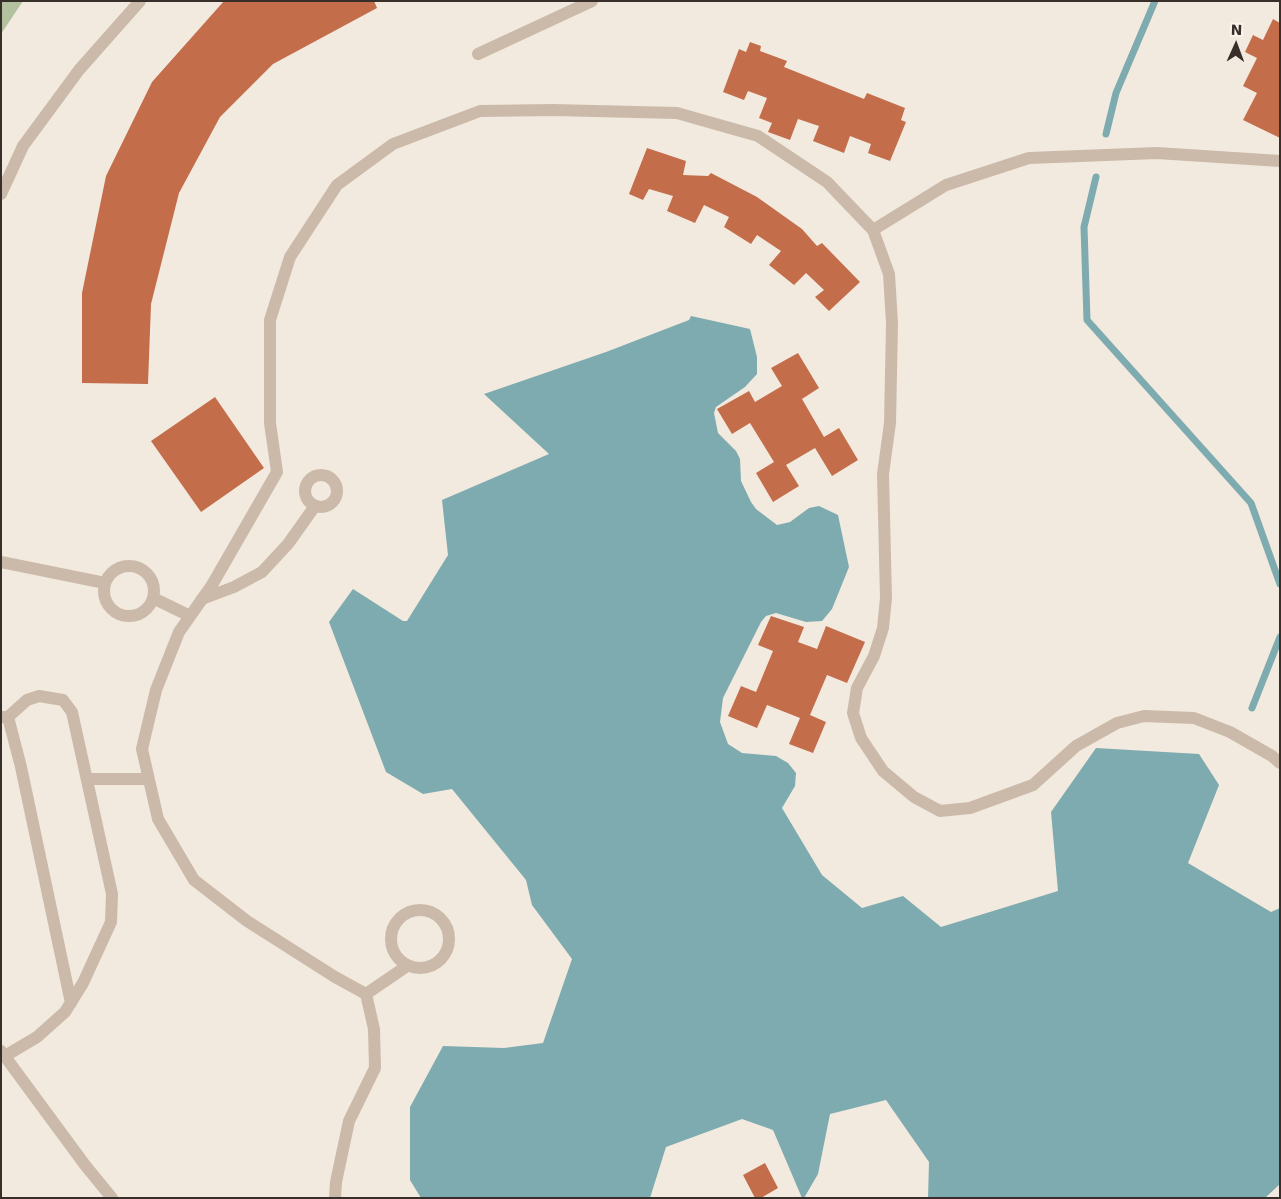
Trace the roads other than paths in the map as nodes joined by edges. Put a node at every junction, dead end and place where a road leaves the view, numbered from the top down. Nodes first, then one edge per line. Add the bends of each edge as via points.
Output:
1 (140, 1) edge
2 (592, 1) edge
3 (478, 54) dead end
4 (1280, 161) edge
5 (1, 194) edge
6 (873, 230) junction
7 (315, 506) dead end
8 (1, 562) edge
9 (105, 583) junction
10 (153, 598) junction
11 (202, 599) junction
12 (190, 616) junction
13 (4, 717) edge
14 (1280, 764) edge
15 (88, 779) junction
16 (147, 779) junction
17 (407, 966) junction
18 (366, 994) junction
19 (71, 1003) junction
20 (3, 1054) edge
21 (112, 1198) edge
22 (335, 1198) edge

1 - 5 street via 78,70 23,146
2 - 3 street
4 - 6 street via 1157,153 1029,158 946,185
6 - 11 street via 827,182 758,136 677,113 480,111 393,144 337,185 290,257 270,320 270,423 277,472
6 - 14 street via 889,274 892,323 890,423 883,474 886,598 883,628 874,656 857,688 853,712 861,738 883,771 914,797 940,811 970,808 1033,785 1076,746 1117,723 1144,716 1194,718 1230,732
7 - 11 street via 288,544 262,572
8 - 9 street
9 - 10 street via 107,602 122,615 141,613
9 - 10 street via 117,568 136,566 152,579
10 - 12 street
11 - 12 street
12 - 16 street via 179,632 156,690 142,749
13 - 15 street via 27,700 39,696 63,700 72,712
13 - 19 street via 21,767
15 - 16 street
15 - 19 street via 112,894 110,922
16 - 18 street via 158,819 194,880 247,921
17 - 17 street via 427,968 436,964 449,948 447,927 433,912 413,911 403,915 393,926 392,951
17 - 18 street
18 - 22 street via 374,1029 374,1068 349,1121
19 - 20 street via 37,1037
20 - 21 street

